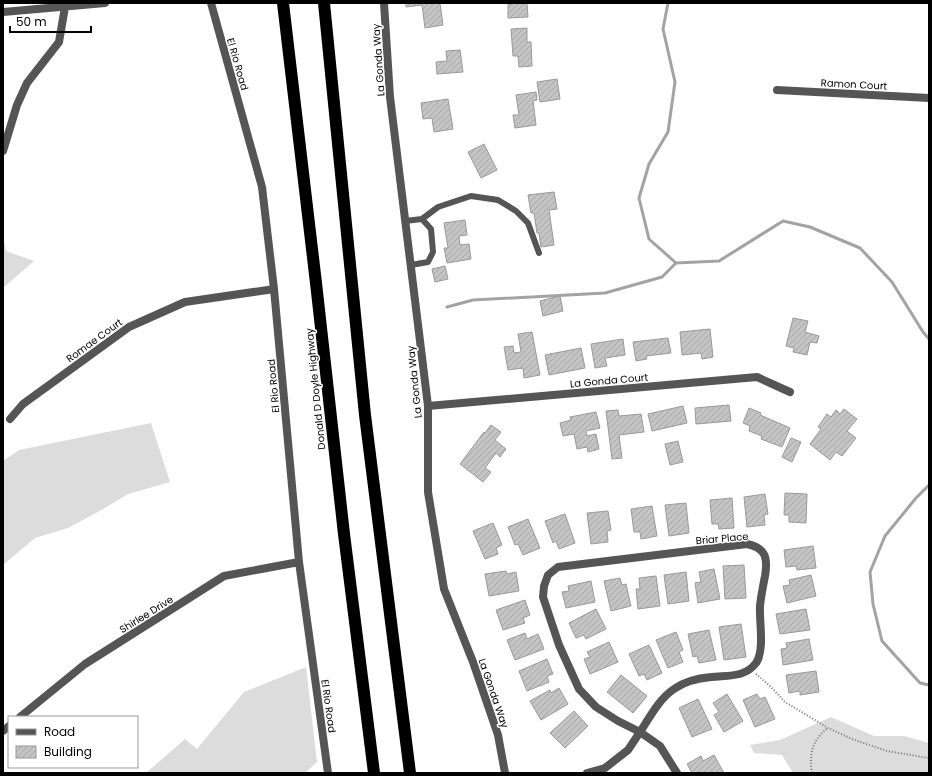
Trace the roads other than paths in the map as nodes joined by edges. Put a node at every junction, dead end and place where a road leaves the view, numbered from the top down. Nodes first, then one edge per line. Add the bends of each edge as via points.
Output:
1 (105, 3) edge
2 (211, 3) edge
3 (283, 3) edge
4 (324, 3) edge
5 (384, 3) edge
6 (65, 7) junction
7 (3, 12) edge
8 (777, 90) dead end
9 (929, 98) edge
10 (3, 151) edge
11 (422, 219) junction
12 (405, 221) junction
13 (539, 253) dead end
14 (411, 265) junction
15 (274, 289) junction
16 (790, 392) dead end
17 (428, 406) junction
18 (10, 419) dead end
19 (299, 562) junction
20 (21, 716) edge
21 (640, 732) junction
22 (328, 773) edge
23 (374, 773) edge
24 (410, 773) edge
25 (505, 773) edge
26 (587, 773) edge
27 (677, 773) edge

1 - 6 street
2 - 15 street, El Rio Road via 262,187
3 - 23 highway, Donald D Doyle Highway
4 - 24 highway via 365,415
5 - 12 street, La Gonda Way via 390,97
6 - 7 street
6 - 10 street via 59,42 27,83 17,105
8 - 9 street, Ramon Court
11 - 12 lane
11 - 13 lane via 438,207 471,196 498,200 516,211 528,223
11 - 14 lane via 431,229 433,252 428,262
12 - 14 street, La Gonda Way
14 - 17 street, La Gonda Way
15 - 18 street, Romae Court via 185,302 129,327 23,404
15 - 19 street, El Rio Road
16 - 17 street, La Gonda Court via 757,378
17 - 25 street, La Gonda Way via 428,492 444,589 498,735
19 - 20 street, Shirlee Drive via 224,576 85,664
19 - 22 street, El Rio Road
21 - 21 street, Briar Place via 596,707 579,689 559,645 544,597 548,575 558,566 747,544 758,547 764,554 766,567 760,607 761,646 756,662 744,672 732,676 690,681 674,689 660,702
21 - 26 street via 628,750 605,768
21 - 27 street via 660,746

